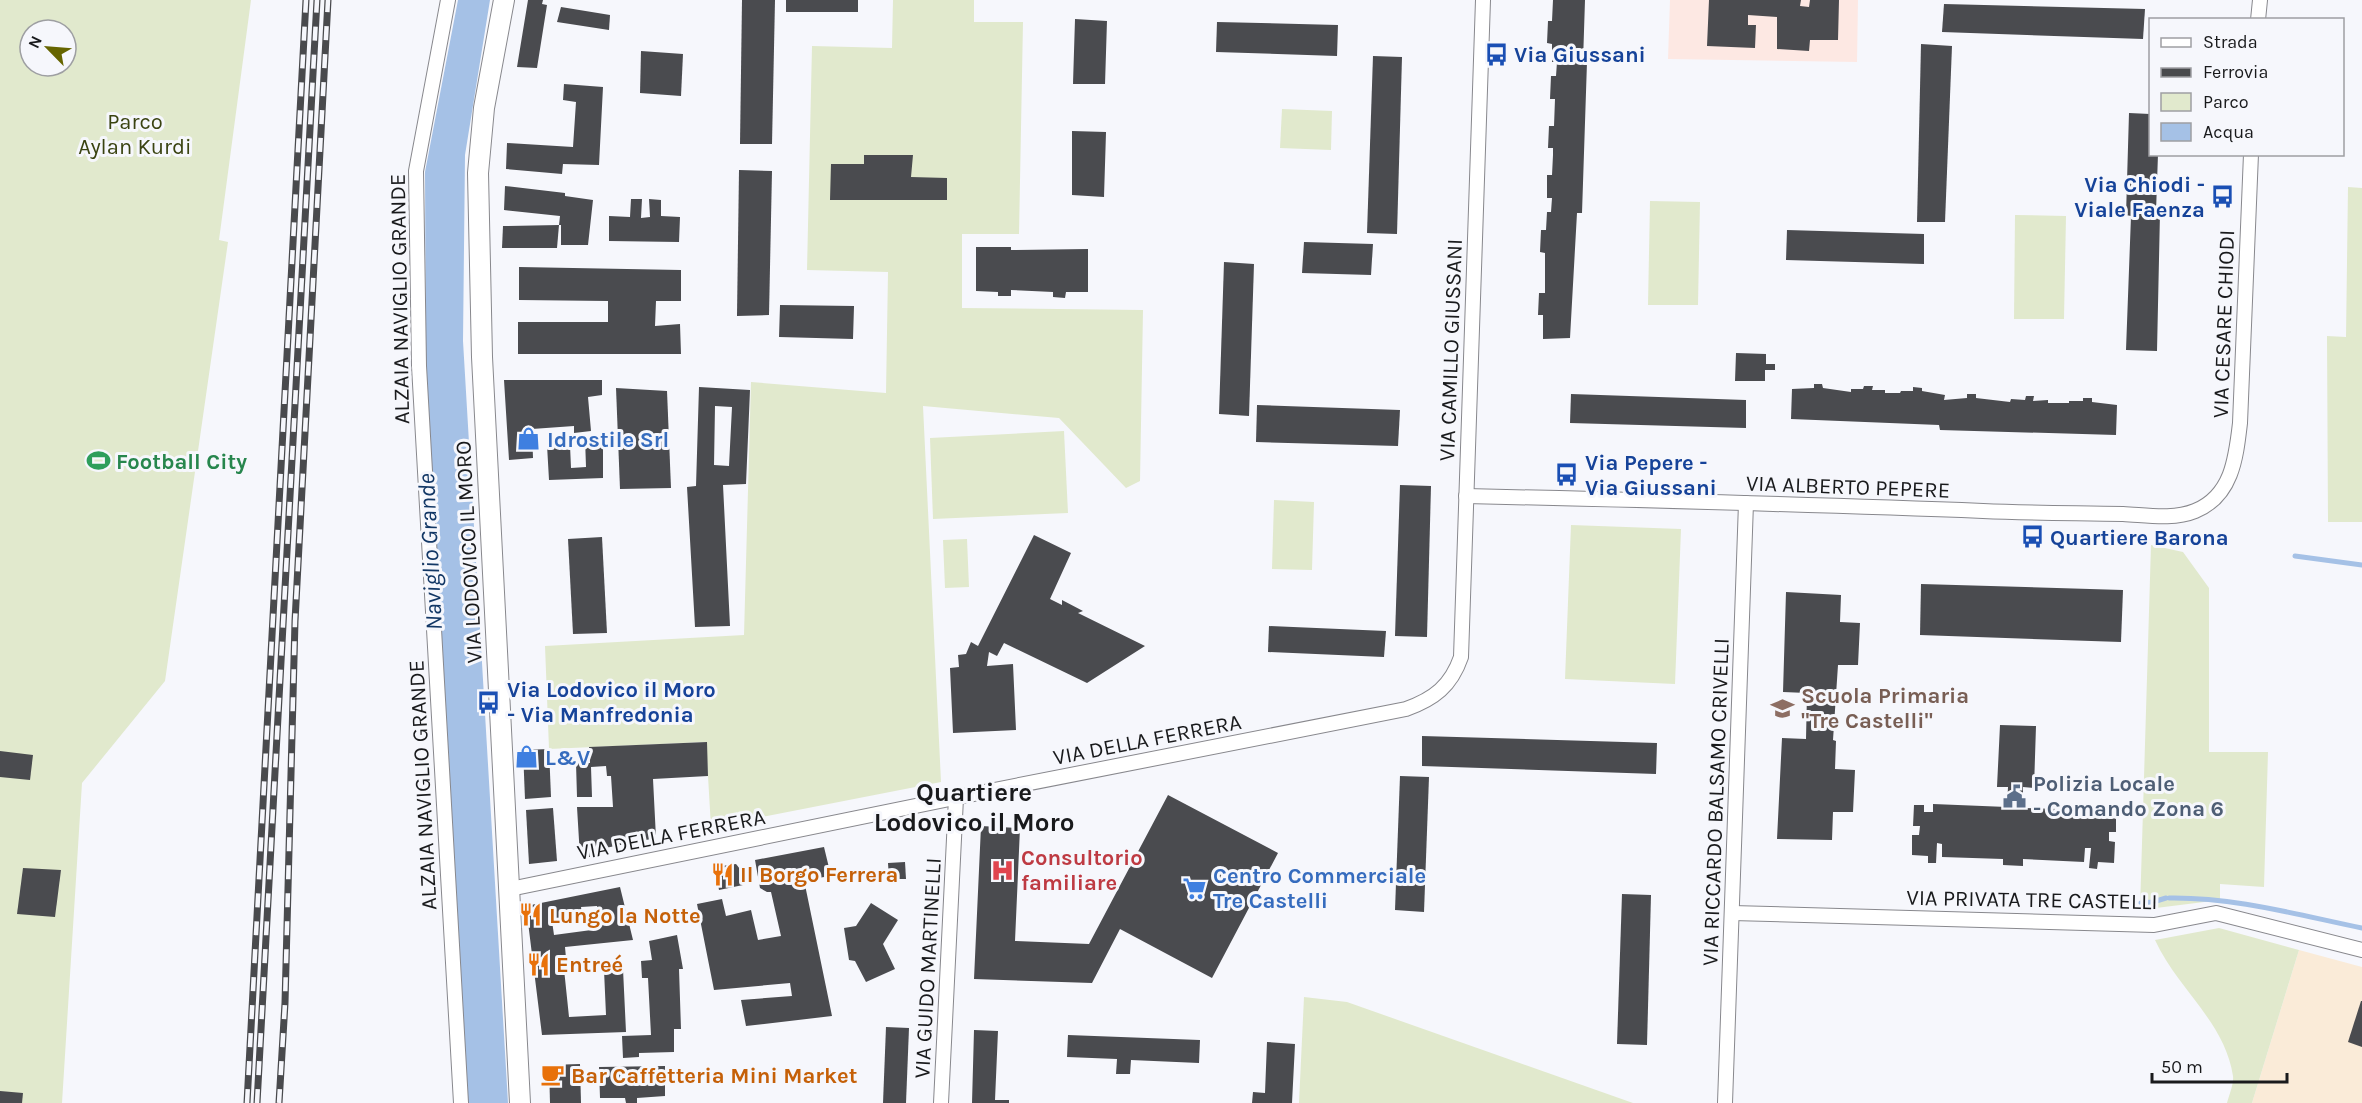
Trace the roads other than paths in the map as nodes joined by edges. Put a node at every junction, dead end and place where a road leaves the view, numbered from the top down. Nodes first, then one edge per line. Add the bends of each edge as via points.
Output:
1 (448, 0) edge
2 (504, 0) edge
3 (1483, 0) edge
4 (2252, 0) edge
5 (2260, 0) edge
6 (2255, 18) edge
7 (2256, 18) edge
8 (2251, 156) edge
9 (2221, 491) joint
10 (1466, 496) junction
11 (1746, 503) junction
12 (1437, 695) joint
13 (957, 798) junction
14 (510, 889) junction
15 (1732, 913) junction
16 (2362, 950) edge
17 (460, 1103) edge
18 (520, 1103) edge
19 (941, 1103) edge
20 (1725, 1103) edge

1 - 17 street, ALZAIA NAVIGLIO GRANDE via 416,171 419,366
2 - 14 street, VIA LODOVICO IL MORO via 484,108 478,173 482,357
3 - 10 street, VIA CAMILLO GIUSSANI
4 - 6 street
5 - 7 street
8 - 9 street, VIA CESARE CHIODI via 2240,423 2236,456
9 - 11 street, VIA ALBERTO PEPERE via 2194,511 2163,516
10 - 11 street, VIA ALBERTO PEPERE
10 - 12 street, VIA CAMILLO GIUSSANI via 1461,657 1448,684
11 - 15 street, VIA RICCARDO BALSAMO CRIVELLI
12 - 13 street, VIA DELLA FERRERA via 1406,710
13 - 14 street, VIA DELLA FERRERA
13 - 19 street, VIA GUIDO MARTINELLI
14 - 18 street, VIA LODOVICO IL MORO
15 - 16 street, VIA PRIVATA TRE CASTELLI via 2154,925 2216,913
15 - 20 street, VIA RICCARDO BALSAMO CRIVELLI

